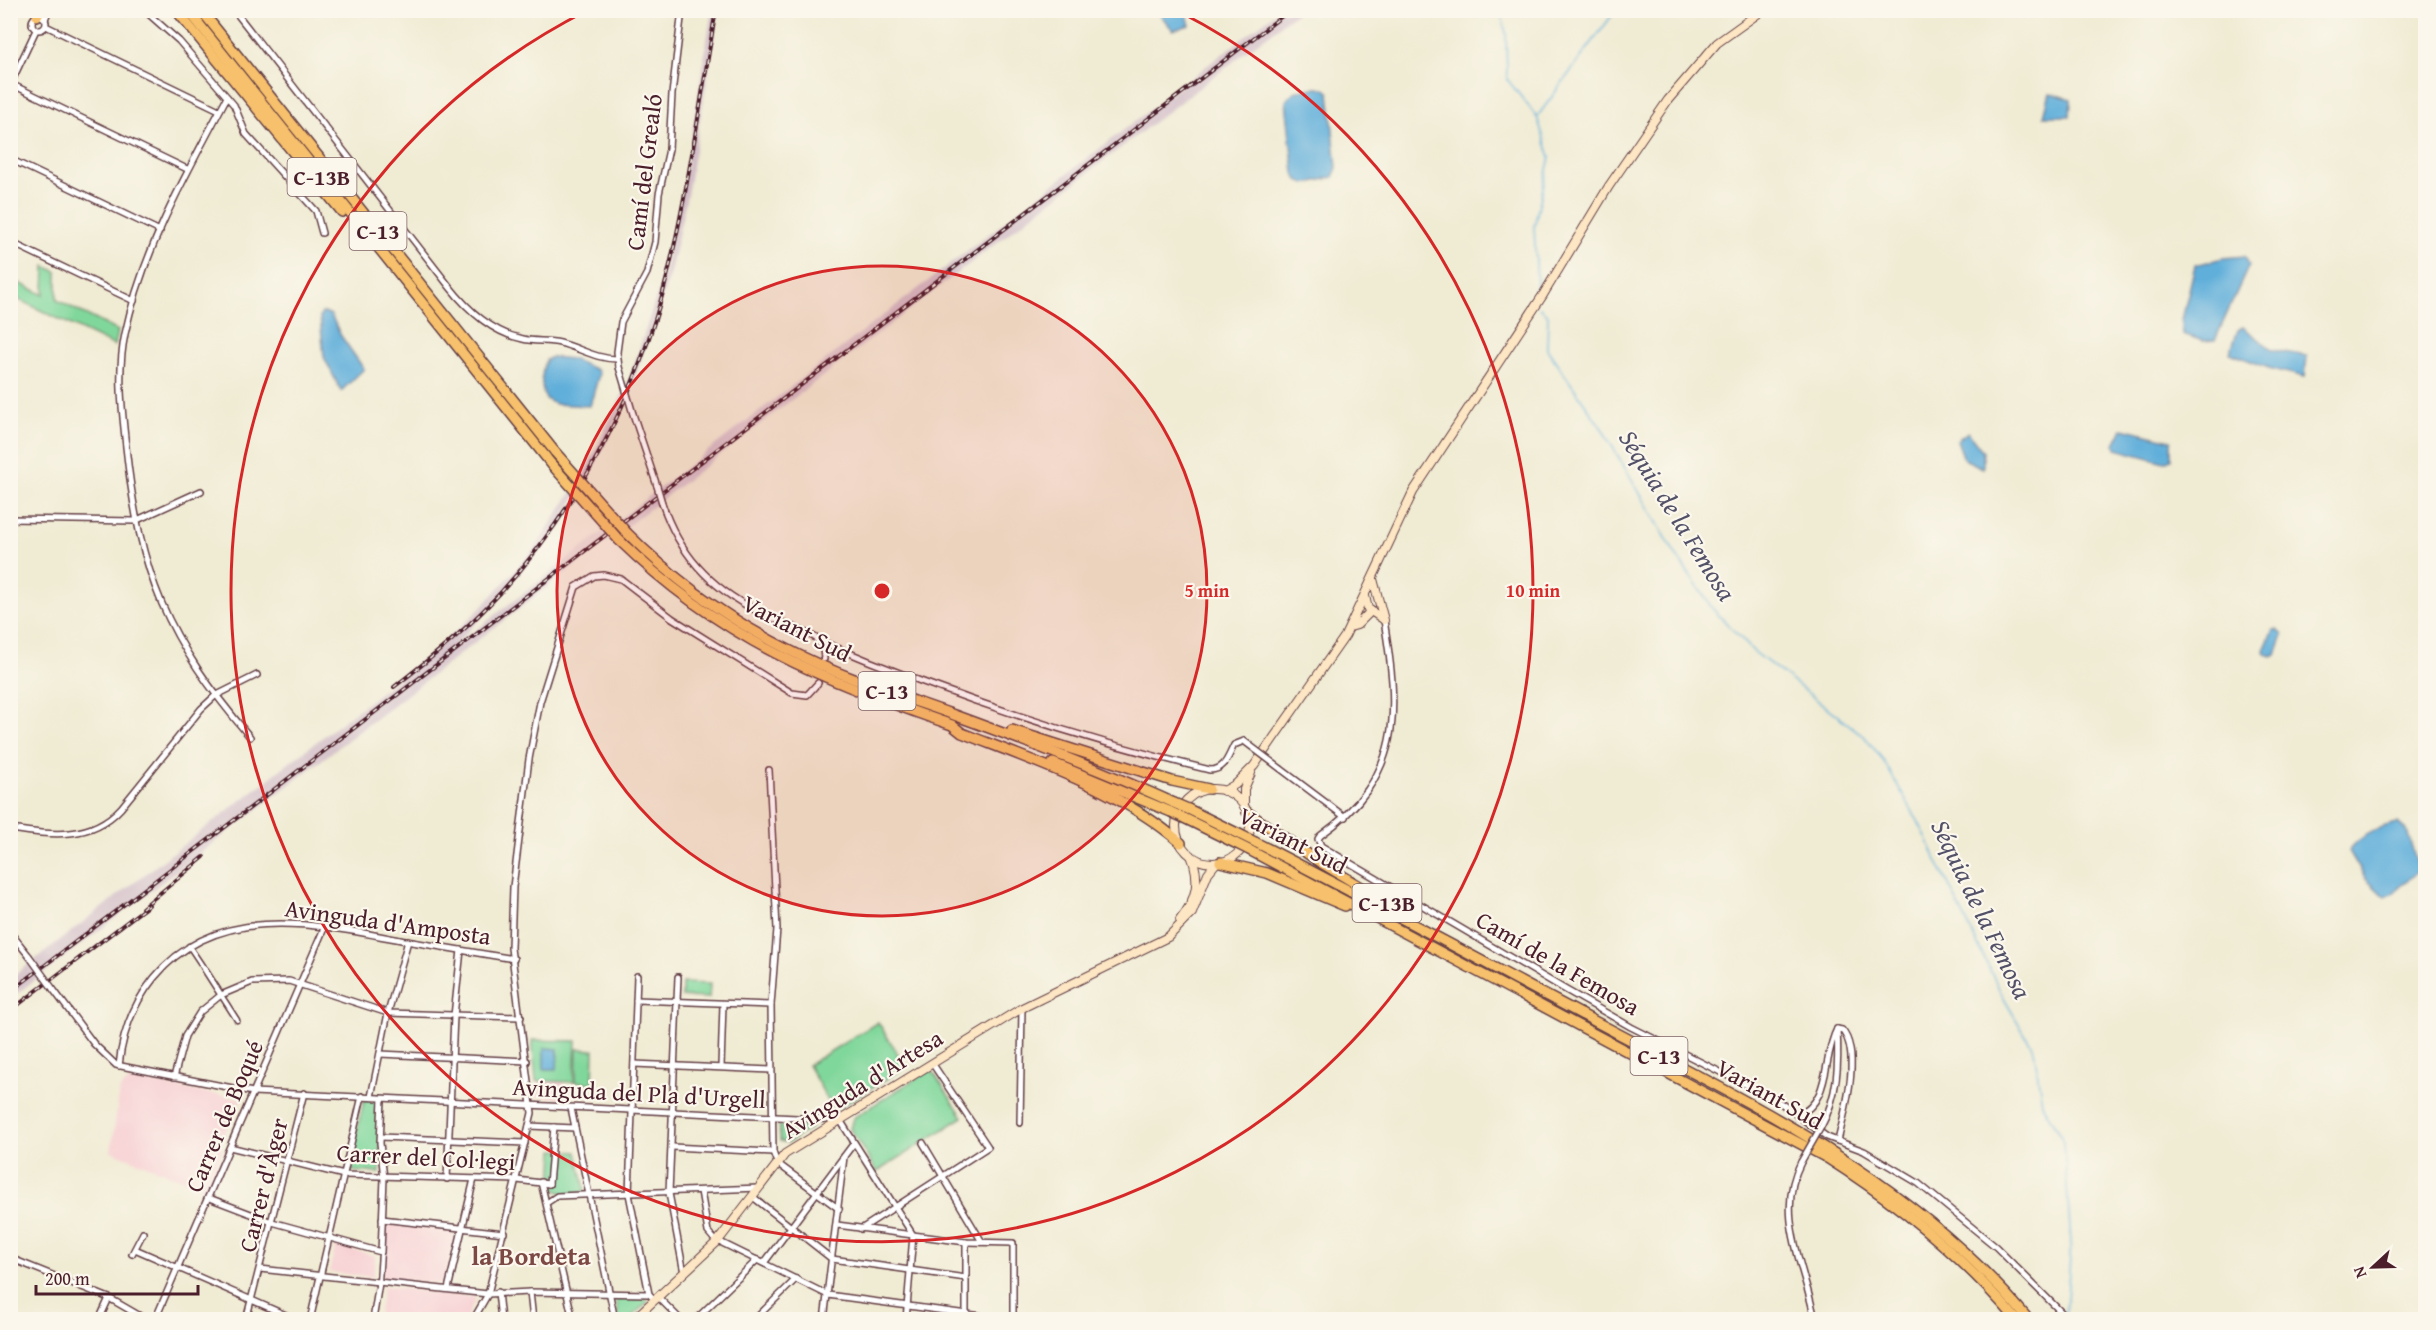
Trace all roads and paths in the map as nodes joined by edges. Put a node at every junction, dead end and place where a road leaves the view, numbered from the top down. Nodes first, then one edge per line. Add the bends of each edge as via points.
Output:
1 (144, 10) edge
2 (170, 10) edge
3 (176, 10) edge
4 (188, 10) edge
5 (201, 10) edge
6 (234, 10) edge
7 (682, 10) edge
8 (1762, 10) edge
9 (44, 16) edge
10 (36, 30) junction
11 (11, 85) edge
12 (227, 97) junction
13 (219, 110) junction
14 (274, 131) junction
15 (10, 159) edge
16 (187, 169) junction
17 (160, 231) junction
18 (321, 233) dead end
19 (10, 242) edge
20 (134, 302) junction
21 (455, 344) junction
22 (617, 359) junction
23 (201, 491) dead end
24 (10, 519) edge
25 (135, 521) junction
26 (1372, 578) junction
27 (1363, 599) junction
28 (1378, 601) junction
29 (1371, 612) junction
30 (1384, 620) junction
31 (1350, 627) junction
32 (818, 640) junction
33 (824, 659) dead end
34 (257, 675) dead end
35 (853, 678) junction
36 (818, 683) dead end
37 (215, 696) junction
38 (952, 725) junction
39 (250, 737) dead end
40 (1254, 765) junction
41 (769, 770) dead end
42 (1209, 789) junction
43 (1224, 791) junction
44 (1172, 807) junction
45 (1245, 809) junction
46 (1345, 817) junction
47 (10, 829) edge
48 (1180, 843) junction
49 (1253, 846) junction
50 (1191, 855) junction
51 (1218, 862) junction
52 (1197, 886) junction
53 (1188, 919) junction
54 (325, 926) junction
55 (10, 932) edge
56 (1164, 938) junction
57 (408, 941) junction
58 (189, 946) junction
59 (461, 950) junction
60 (514, 958) junction
61 (205, 970) joint
62 (1483, 972) junction
63 (637, 976) dead end
64 (678, 977) dead end
65 (300, 984) junction
66 (1531, 987) junction
67 (221, 995) junction
68 (636, 1000) junction
69 (676, 1002) junction
70 (723, 1004) junction
71 (771, 1005) junction
72 (1025, 1007) junction
73 (388, 1013) junction
74 (454, 1016) junction
75 (521, 1017) junction
76 (237, 1020) dead end
77 (1837, 1029) junction
78 (380, 1054) junction
79 (452, 1057) junction
80 (527, 1061) junction
81 (933, 1063) junction
82 (633, 1064) junction
83 (674, 1065) junction
84 (119, 1066) junction
85 (721, 1067) junction
86 (771, 1070) junction
87 (174, 1077) junction
88 (253, 1092) junction
89 (304, 1093) junction
90 (362, 1096) junction
91 (371, 1097) junction
92 (382, 1099) junction
93 (449, 1102) junction
94 (531, 1106) junction
95 (571, 1108) junction
96 (632, 1110) junction
97 (672, 1112) junction
98 (1797, 1116) junction
99 (772, 1117) junction
100 (816, 1119) junction
101 (840, 1120) junction
102 (1020, 1123) dead end
103 (529, 1126) junction
104 (554, 1127) junction
105 (575, 1128) junction
106 (822, 1131) junction
107 (381, 1137) junction
108 (448, 1140) junction
109 (1839, 1140) junction
110 (525, 1143) junction
111 (854, 1143) junction
112 (923, 1143) dead end
113 (230, 1147) junction
114 (672, 1147) junction
115 (774, 1152) junction
116 (844, 1156) junction
117 (288, 1160) junction
118 (777, 1163) junction
119 (344, 1175) junction
120 (943, 1176) junction
121 (384, 1178) junction
122 (447, 1179) junction
123 (474, 1179) junction
124 (517, 1180) junction
125 (541, 1182) junction
126 (549, 1184) junction
127 (759, 1188) junction
128 (701, 1191) junction
129 (818, 1192) junction
130 (669, 1193) junction
131 (629, 1194) junction
132 (557, 1196) junction
133 (589, 1196) junction
134 (753, 1197) junction
135 (209, 1198) junction
136 (548, 1202) junction
137 (895, 1206) junction
138 (839, 1209) junction
139 (382, 1219) junction
140 (272, 1221) junction
141 (837, 1225) junction
142 (792, 1227) junction
143 (462, 1228) junction
144 (861, 1229) junction
145 (143, 1233) dead end
146 (504, 1233) junction
147 (913, 1235) junction
148 (328, 1239) junction
149 (718, 1242) junction
150 (966, 1242) junction
151 (982, 1242) junction
152 (381, 1252) junction
153 (10, 1258) edge
154 (832, 1259) junction
155 (757, 1260) junction
156 (764, 1263) junction
157 (178, 1268) junction
158 (260, 1269) junction
159 (910, 1269) junction
160 (684, 1273) junction
161 (320, 1277) junction
162 (966, 1278) junction
163 (796, 1279) junction
164 (379, 1283) junction
165 (448, 1289) junction
166 (2003, 1290) junction
167 (498, 1292) junction
168 (530, 1292) junction
169 (567, 1293) junction
170 (488, 1294) junction
171 (609, 1295) junction
172 (828, 1295) junction
173 (654, 1297) junction
174 (109, 1298) junction
175 (251, 1299) junction
176 (907, 1306) junction
177 (966, 1317) edge
178 (822, 1319) edge
179 (99, 1320) edge
180 (147, 1320) edge
181 (155, 1320) edge
182 (246, 1320) edge
183 (297, 1320) edge
184 (310, 1320) edge
185 (373, 1320) edge
186 (473, 1320) edge
187 (501, 1320) edge
188 (533, 1320) edge
189 (573, 1320) edge
190 (615, 1320) edge
191 (633, 1320) edge
192 (681, 1320) edge
193 (695, 1320) edge
194 (754, 1320) edge
195 (906, 1320) edge
196 (1012, 1320) edge
197 (1815, 1320) edge
198 (2017, 1320) edge
199 (2029, 1320) edge
200 (2034, 1320) edge
201 (2069, 1320) edge

1 - 12 street via 179,41
2 - 14 highway
3 - 14 highway, C-13
4 - 21 highway, C-13B
5 - 35 highway, Variant Sud / C-13, bridge via 555,452 627,533 671,573 735,619 789,650
6 - 22 street via 470,309 513,337 556,342 596,357
7 - 22 street, Camí del Grealó via 669,149 659,194 655,242 647,273 621,322
8 - 26 main road via 1717,43 1668,100 1413,492
9 - 10 street via 42,30
9 - 10 street via 32,24
9 - 13 street
10 - 11 street
11 - 16 street
12 - 13 street
12 - 18 street via 246,134 316,211
13 - 16 street
14 - 21 highway, C-13
15 - 17 street
16 - 17 street
17 - 20 street
19 - 20 street
20 - 25 street via 125,334 121,382
21 - 38 highway, C-13, bridge via 553,466 619,540 686,598 756,644 824,678
22 - 32 street, Camí del Grealó, bridge via 662,503 682,549 710,580 749,606
23 - 25 street
24 - 25 street
25 - 37 street via 147,569 165,614
26 - 27 main road
26 - 28 main road
27 - 28 main road
27 - 29 main road
27 - 31 main road
28 - 30 main road
29 - 30 main road
29 - 31 main road
30 - 46 street, Camí de la Femosa via 1394,722 1376,777
31 - 40 main road
32 - 33 street
32 - 46 street, Camí del Grealó, bridge via 885,669 1066,731 1193,766 1218,770 1234,745 1244,741
34 - 37 street
35 - 42 highway via 1166,779
35 - 44 highway, Variant Sud / C-13 via 1056,753
36 - 60 street via 807,695 792,693 672,618 621,579 594,576 576,587 532,737 513,887
37 - 39 street
37 - 47 street via 104,823 58,835
38 - 44 highway, Variant Sud / C-13
38 - 48 highway via 962,733 1090,786
40 - 43 main road
40 - 45 main road via 1245,785
41 - 71 street via 777,929
42 - 43 main road
42 - 48 main road via 1182,806 1176,827
43 - 45 main road
44 - 49 highway, Variant Sud / C-13, bridge
45 - 51 main road via 1250,826 1244,846 1234,856
45 - 66 highway, C-13B via 1350,881 1525,980
46 - 98 street, Camí de la Femosa via 1318,839 1327,851 1631,1027 1754,1089
48 - 50 main road
49 - 62 highway, Variant Sud / C-13
49 - 66 highway, Variant Sud / C-13
50 - 51 main road via 1206,862
50 - 52 main road via 1198,874
51 - 53 main road via 1208,873
51 - 62 highway, C-13B via 1254,868 1284,879 1475,973
52 - 53 main road
52 - 56 main road via 1186,913
53 - 56 main road
54 - 57 street, Avinguda d'Amposta
54 - 58 street, Avinguda d'Amposta via 242,926
54 - 65 street, Carrer de Boqué
55 - 84 street, bridge via 99,1050
56 - 72 main road, Avinguda d'Artesa
57 - 59 street, Avinguda d'Amposta
57 - 73 street
58 - 61 street
58 - 84 street, Avinguda d'Amposta via 161,970 142,994 126,1027
59 - 60 street, Avinguda d'Amposta
59 - 74 street
60 - 75 street
61 - 67 street
62 - 198 highway, C-13 via 1845,1169 1935,1237
63 - 68 street
64 - 69 street
65 - 67 street via 259,981
65 - 73 street
65 - 88 street, Carrer de Boqué
66 - 166 highway, Variant Sud / C-13 via 1765,1112 1863,1170 1937,1227
67 - 76 street
67 - 87 street via 192,1022
68 - 69 street
68 - 82 street
69 - 70 street
69 - 83 street
70 - 71 street
70 - 85 street
71 - 86 street
72 - 81 main road, Avinguda d'Artesa
72 - 102 street
73 - 74 street
73 - 78 street
74 - 75 street
74 - 79 street
75 - 80 street
77 - 98 street via 1819,1095 1809,1111
77 - 109 street via 1846,1034 1850,1058 1850,1093
77 - 197 street, bridge via 1837,1080 1832,1102 1792,1182 1790,1211
78 - 79 street
78 - 91 street
79 - 80 street
79 - 93 street
80 - 94 street
81 - 101 main road, Avinguda d'Artesa
81 - 120 street via 988,1147
82 - 83 street
82 - 96 street
83 - 85 street
83 - 97 street
84 - 87 street
85 - 86 street
86 - 99 street
87 - 88 street
88 - 89 street
88 - 113 street, Carrer de Boqué
89 - 90 street
89 - 117 street, Carrer d'Àger
90 - 91 street
90 - 119 street
91 - 92 street
92 - 93 street, Avinguda del Pla d'Urgell
92 - 107 street
93 - 94 street, Avinguda del Pla d'Urgell
93 - 108 street
94 - 95 street, Avinguda del Pla d'Urgell
94 - 103 street
95 - 96 street, Avinguda del Pla d'Urgell
95 - 105 street
96 - 97 street, Avinguda del Pla d'Urgell
96 - 131 street
97 - 99 street, Avinguda del Pla d'Urgell
97 - 114 street
98 - 109 street, Camí de la Femosa via 1827,1137
99 - 100 street, Avinguda del Pla d'Urgell
99 - 115 street
100 - 101 street, Avinguda del Pla d'Urgell
100 - 106 street
101 - 106 main road, Avinguda d'Artesa
101 - 111 street
103 - 104 street
103 - 110 street
104 - 105 street
104 - 126 street
105 - 133 street
106 - 118 main road, Avinguda d'Artesa
107 - 108 street
107 - 121 street
108 - 110 street
108 - 122 street
109 - 201 street, Camí de la Femosa via 1918,1183 1996,1247
110 - 124 street
111 - 116 street
111 - 137 street
112 - 120 street
113 - 117 street, Carrer del Col·legi
113 - 135 street, Carrer de Boqué
114 - 115 street
114 - 130 street
115 - 118 street
116 - 129 street
116 - 138 street
117 - 119 street, Carrer del Col·legi
117 - 140 street, Carrer d'Àger
118 - 127 main road, Avinguda d'Artesa
118 - 129 street
119 - 121 street, Carrer del Col·legi
119 - 148 street
120 - 137 street
120 - 151 street
121 - 122 street, Carrer del Col·legi
121 - 139 street
122 - 123 street, Carrer del Col·legi
123 - 124 street, Carrer del Col·legi
123 - 143 street
124 - 125 street, Carrer del Col·legi
124 - 146 street
125 - 126 street, Carrer del Col·legi
125 - 136 street
126 - 132 street
127 - 128 street
127 - 134 main road, Avinguda d'Artesa
128 - 130 street
128 - 149 street via 708,1232
129 - 138 street
129 - 142 street
130 - 131 street
130 - 160 street
131 - 133 street
131 - 173 street
132 - 133 street
132 - 136 street
133 - 171 street
134 - 142 street
134 - 149 main road, Avinguda d'Artesa
135 - 140 street
135 - 157 street, Carrer de Boqué
136 - 169 street
137 - 144 street
137 - 147 street
138 - 141 street
139 - 143 street
139 - 152 street
140 - 148 street
140 - 158 street, Carrer d'Àger
141 - 144 street
141 - 154 street
142 - 154 street
142 - 156 street
143 - 146 street
143 - 165 street
144 - 147 street
145 - 157 street via 134,1252
146 - 170 street
147 - 150 street
147 - 159 street
148 - 152 street
148 - 161 street
149 - 155 street
149 - 160 main road, Avinguda d'Artesa
150 - 151 street
150 - 162 street
151 - 196 street via 1013,1243
152 - 164 street
153 - 174 street
154 - 159 street
154 - 172 street
155 - 156 street
155 - 193 street
156 - 163 street
157 - 175 street
157 - 181 street, Carrer de Boqué
158 - 161 street
158 - 175 street, Carrer d'Àger
159 - 162 street
159 - 176 street
160 - 173 main road, Avinguda d'Artesa
161 - 164 street
161 - 184 street
162 - 177 street
163 - 172 street
163 - 194 street
164 - 165 street
164 - 185 street
165 - 170 street
166 - 199 highway, Variant Sud / C-13
166 - 200 highway
167 - 168 street
167 - 170 street
167 - 187 street
168 - 169 street
168 - 188 street
169 - 171 street
169 - 189 street
170 - 186 street
171 - 173 street
171 - 190 street
172 - 176 street
172 - 178 street
173 - 191 main road, Avinguda d'Artesa
173 - 192 street
174 - 179 street
174 - 180 street
175 - 182 street, Carrer d'Àger
175 - 183 street
176 - 177 street
176 - 195 street
177 - 196 street

